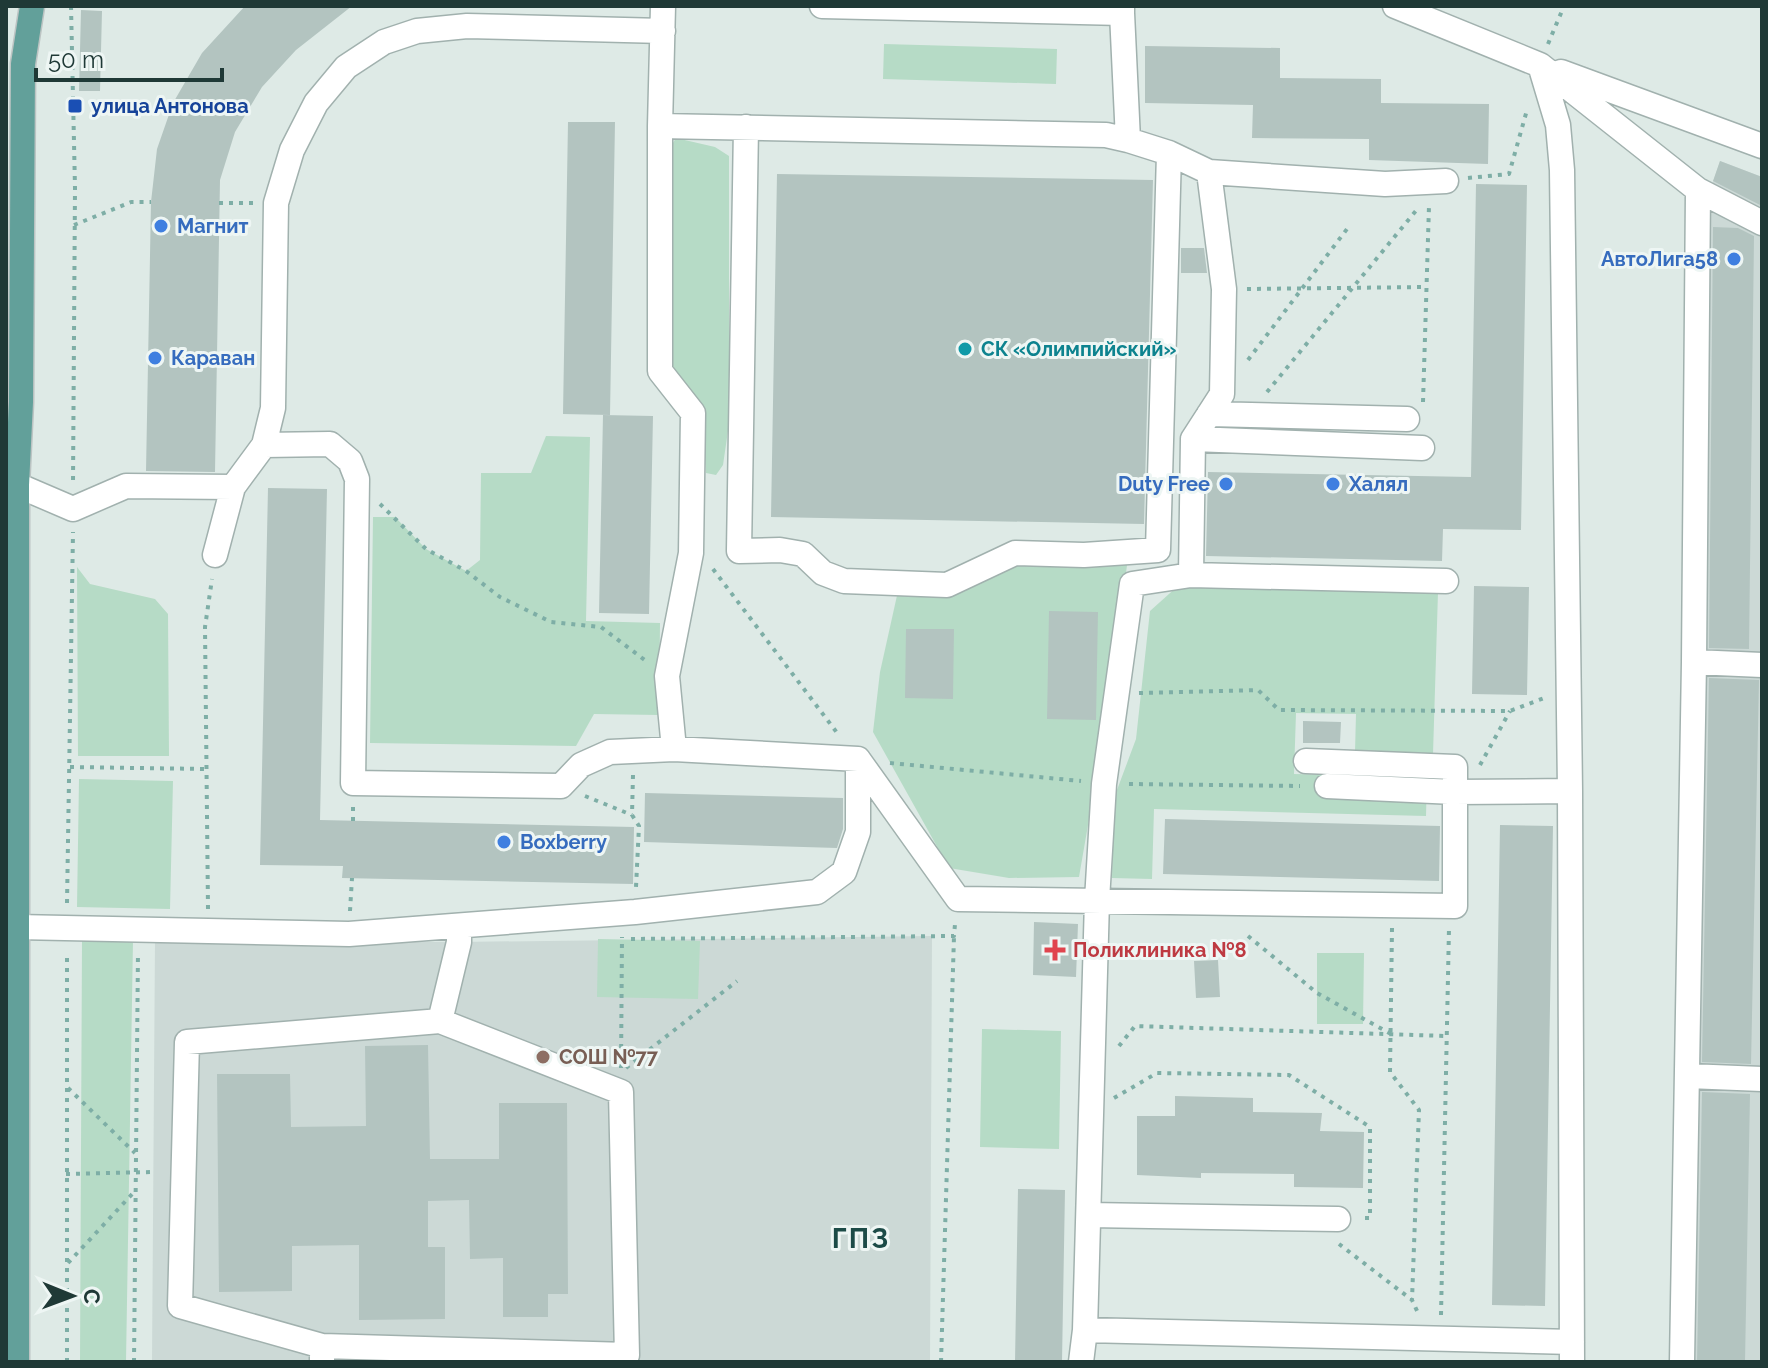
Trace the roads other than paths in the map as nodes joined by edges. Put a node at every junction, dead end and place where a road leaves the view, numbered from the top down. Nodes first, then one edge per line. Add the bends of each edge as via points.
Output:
1 (19, 6) edge
2 (32, 6) edge
3 (663, 6) edge
4 (822, 6) edge
5 (1395, 6) edge
6 (1122, 9) edge
7 (467, 16) edge
8 (663, 31) junction
9 (23, 64) junction
10 (1540, 65) junction
11 (660, 126) junction
12 (746, 127) junction
13 (1128, 140) junction
14 (1762, 146) edge
15 (1169, 153) junction
16 (1209, 172) junction
17 (1446, 181) road end
18 (1698, 190) junction
19 (1762, 223) edge
20 (14, 401) edge
21 (1216, 404) junction
22 (1415, 412) road end
23 (1193, 439) junction
24 (264, 445) junction
25 (1422, 448) dead end
26 (17, 485) junction
27 (233, 487) junction
28 (215, 555) road end
29 (1191, 575) junction
30 (1446, 581) dead end
31 (1694, 662) junction
32 (1762, 665) edge
33 (674, 749) junction
34 (858, 759) junction
35 (1306, 761) dead end
36 (11, 764) edge
37 (1327, 786) dead end
38 (1570, 791) junction
39 (1460, 792) junction
40 (1097, 900) junction
41 (459, 926) junction
42 (17, 927) junction
43 (11, 991) edge
44 (440, 1021) junction
45 (1688, 1076) junction
46 (1762, 1079) edge
47 (1089, 1215) junction
48 (1338, 1219) road end
49 (1085, 1330) junction
50 (1572, 1352) edge
51 (322, 1354) edge
52 (17, 1362) edge
53 (1081, 1362) edge
54 (1682, 1362) edge

1 - 9 main road
2 - 9 main road
3 - 8 street
4 - 6 street
5 - 10 street
6 - 13 street
7 - 8 street
7 - 24 street via 384,42 346,67 316,103 292,150 276,203 273,408
8 - 11 street
9 - 20 main road
10 - 14 street
10 - 18 street
10 - 38 street via 1558,125 1562,170
11 - 12 street
11 - 33 street via 660,371 693,413 691,553 667,676
12 - 13 street via 1106,135
12 - 15 street via 739,551 803,554 823,573 844,581 947,585 1015,553 1158,550
13 - 15 street
15 - 16 street
16 - 17 street via 1385,184
16 - 21 street via 1224,289
18 - 19 street
18 - 31 street
20 - 26 main road
21 - 22 street via 1248,414
21 - 23 street
23 - 25 street
23 - 29 street
24 - 27 street
24 - 33 street via 330,444 350,461 357,479 353,783 561,786 581,765 610,752
26 - 27 street via 73,509 126,486
26 - 36 main road
27 - 28 street
29 - 30 street
29 - 40 street via 1132,584 1104,784
31 - 32 street
31 - 45 street
33 - 34 street
34 - 40 street via 958,899
34 - 41 street via 858,832 844,872 817,892
35 - 39 street via 1455,767
36 - 42 main road
37 - 39 street
38 - 39 street
38 - 50 street
39 - 40 street via 1455,906
40 - 47 street
41 - 42 street via 349,934
41 - 44 street
42 - 43 main road
43 - 52 main road
44 - 51 street via 187,1042 180,1306
44 - 51 street via 621,1092 627,1355
45 - 46 street
45 - 54 street
47 - 48 street
47 - 49 street
49 - 50 street via 1435,1339
49 - 53 street

